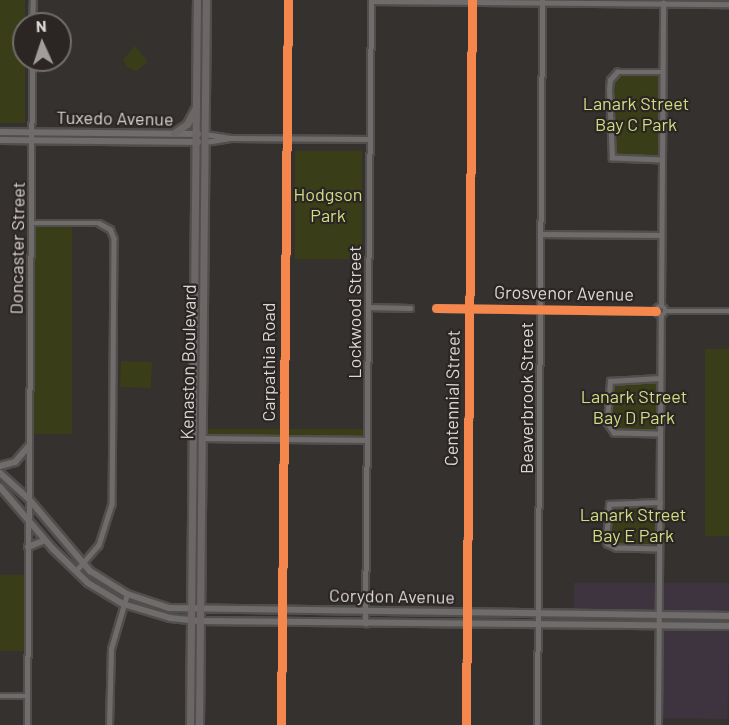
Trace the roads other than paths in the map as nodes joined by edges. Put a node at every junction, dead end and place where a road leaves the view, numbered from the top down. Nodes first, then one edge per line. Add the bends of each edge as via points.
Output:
1 (197, 0) edge
2 (206, 0) edge
3 (288, 0) edge
4 (371, 1) edge
5 (472, 1) edge
6 (542, 1) edge
7 (663, 2) edge
8 (729, 4) edge
9 (32, 72) edge
10 (663, 72) junction
11 (196, 107) junction
12 (0, 132) edge
13 (32, 132) junction
14 (174, 134) junction
15 (196, 134) junction
16 (205, 138) junction
17 (286, 138) junction
18 (369, 139) junction
19 (0, 140) edge
20 (31, 141) junction
21 (196, 142) junction
22 (662, 160) junction
23 (31, 223) junction
24 (540, 234) junction
25 (661, 236) junction
26 (661, 306) junction
27 (368, 307) junction
28 (410, 308) dead end
29 (436, 308) dead end
30 (470, 309) junction
31 (540, 309) junction
32 (656, 311) junction
33 (666, 311) junction
34 (729, 311) edge
35 (661, 316) junction
36 (660, 378) junction
37 (660, 434) junction
38 (202, 438) junction
39 (284, 439) junction
40 (367, 440) junction
41 (28, 446) junction
42 (0, 466) edge
43 (0, 473) edge
44 (15, 485) junction
45 (0, 487) edge
46 (7, 494) junction
47 (28, 498) junction
48 (660, 502) junction
49 (28, 518) junction
50 (49, 526) junction
51 (39, 532) junction
52 (45, 540) junction
53 (28, 547) junction
54 (659, 549) junction
55 (83, 565) junction
56 (76, 571) junction
57 (127, 594) junction
58 (123, 604) junction
59 (195, 610) junction
60 (282, 612) junction
61 (366, 612) junction
62 (467, 613) junction
63 (538, 614) junction
64 (659, 615) junction
65 (729, 616) edge
66 (195, 621) junction
67 (282, 622) junction
68 (366, 624) junction
69 (467, 625) junction
70 (537, 625) junction
71 (659, 626) junction
72 (729, 626) edge
73 (0, 696) edge
74 (27, 696) junction
75 (27, 725) edge
76 (110, 725) edge
77 (190, 725) edge
78 (199, 725) edge
79 (281, 725) edge
80 (466, 725) edge
81 (537, 725) edge
82 (658, 725) edge

1 - 11 main road, Kenaston Boulevard
2 - 16 main road, Kenaston Boulevard
3 - 17 street, Carpathia Road
4 - 5 street
4 - 18 street, Lockwood Street
5 - 6 street
5 - 30 street, Centennial Street
6 - 7 street
6 - 24 street, Beaverbrook Street
7 - 8 street
7 - 10 street
9 - 13 street, Doncaster Street
10 - 22 street
10 - 22 street via 617,72 610,80 609,101 612,158
11 - 14 main road via 187,124
11 - 15 main road, Kenaston Boulevard
12 - 13 main road, Tuxedo Avenue
13 - 14 main road, Tuxedo Avenue
13 - 20 street, Doncaster Street
14 - 15 main road, Tuxedo Avenue
15 - 16 main road, Tuxedo Avenue
15 - 21 main road, Kenaston Boulevard
16 - 17 street, Tuxedo Avenue
16 - 21 main road, Tuxedo Avenue
16 - 38 main road, Kenaston Boulevard
17 - 18 street, Tuxedo Avenue
17 - 39 street, Carpathia Road
18 - 27 street, Lockwood Street
19 - 20 main road, Tuxedo Avenue
20 - 21 main road, Tuxedo Avenue
20 - 23 street, Doncaster Street
21 - 59 main road, Kenaston Boulevard
22 - 25 street
23 - 41 street, Doncaster Street
23 - 55 street via 99,224 110,229 114,238 112,504 106,531
24 - 25 street
24 - 31 street, Beaverbrook Street
25 - 26 street
26 - 32 street
26 - 33 street
27 - 28 street
27 - 40 street, Lockwood Street
29 - 30 street, Grosvenor Avenue
30 - 31 street, Grosvenor Avenue
30 - 62 street, Centennial Street
31 - 32 street, Grosvenor Avenue
31 - 63 street, Beaverbrook Street
32 - 35 street
33 - 34 street
33 - 35 street
35 - 36 street
36 - 37 street
36 - 37 street via 610,381 607,423 614,433
37 - 48 street
38 - 39 street
38 - 59 main road, Kenaston Boulevard
39 - 40 street
39 - 60 street, Carpathia Road
40 - 61 street, Lockwood Street
41 - 42 main road via 15,462
41 - 47 street, Doncaster Street
43 - 44 main road, Corydon Avenue
44 - 46 main road
44 - 47 main road, Corydon Avenue
45 - 46 main road, Corydon Avenue
46 - 49 main road, Corydon Avenue
47 - 49 street, Doncaster Street
47 - 50 main road, Corydon Avenue
48 - 54 street
48 - 54 street via 609,504 606,539 616,548
49 - 51 main road, Corydon Avenue
49 - 53 street, Doncaster Street
50 - 51 main road
50 - 55 main road, Corydon Avenue
51 - 52 main road, Corydon Avenue
52 - 53 main road
52 - 56 main road, Corydon Avenue
53 - 74 street, Doncaster Street
54 - 64 street
55 - 56 street
55 - 57 main road, Corydon Avenue
56 - 58 main road, Corydon Avenue
57 - 58 street
57 - 59 main road, Corydon Avenue via 169,608
58 - 66 main road, Corydon Avenue
58 - 76 street via 111,649
59 - 60 main road, Corydon Avenue
59 - 66 main road, Kenaston Boulevard
60 - 61 main road, Corydon Avenue
60 - 67 street, Carpathia Road
61 - 62 main road, Corydon Avenue
61 - 68 street, Lockwood Street
62 - 63 main road, Corydon Avenue
62 - 69 street, Centennial Street
63 - 64 main road, Corydon Avenue
63 - 70 street, Beaverbrook Street
64 - 65 main road, Corydon Avenue
64 - 71 street
66 - 67 main road, Corydon Avenue
66 - 77 main road, Kenaston Boulevard
66 - 78 main road, Kenaston Boulevard
67 - 68 main road, Corydon Avenue
67 - 79 street, Carpathia Road
68 - 69 main road, Corydon Avenue
69 - 70 main road, Corydon Avenue
69 - 80 street, Centennial Street
70 - 71 main road, Corydon Avenue
70 - 81 street, Beaverbrook Street
71 - 72 main road, Corydon Avenue
71 - 82 street
73 - 74 street
74 - 75 street, Doncaster Street

